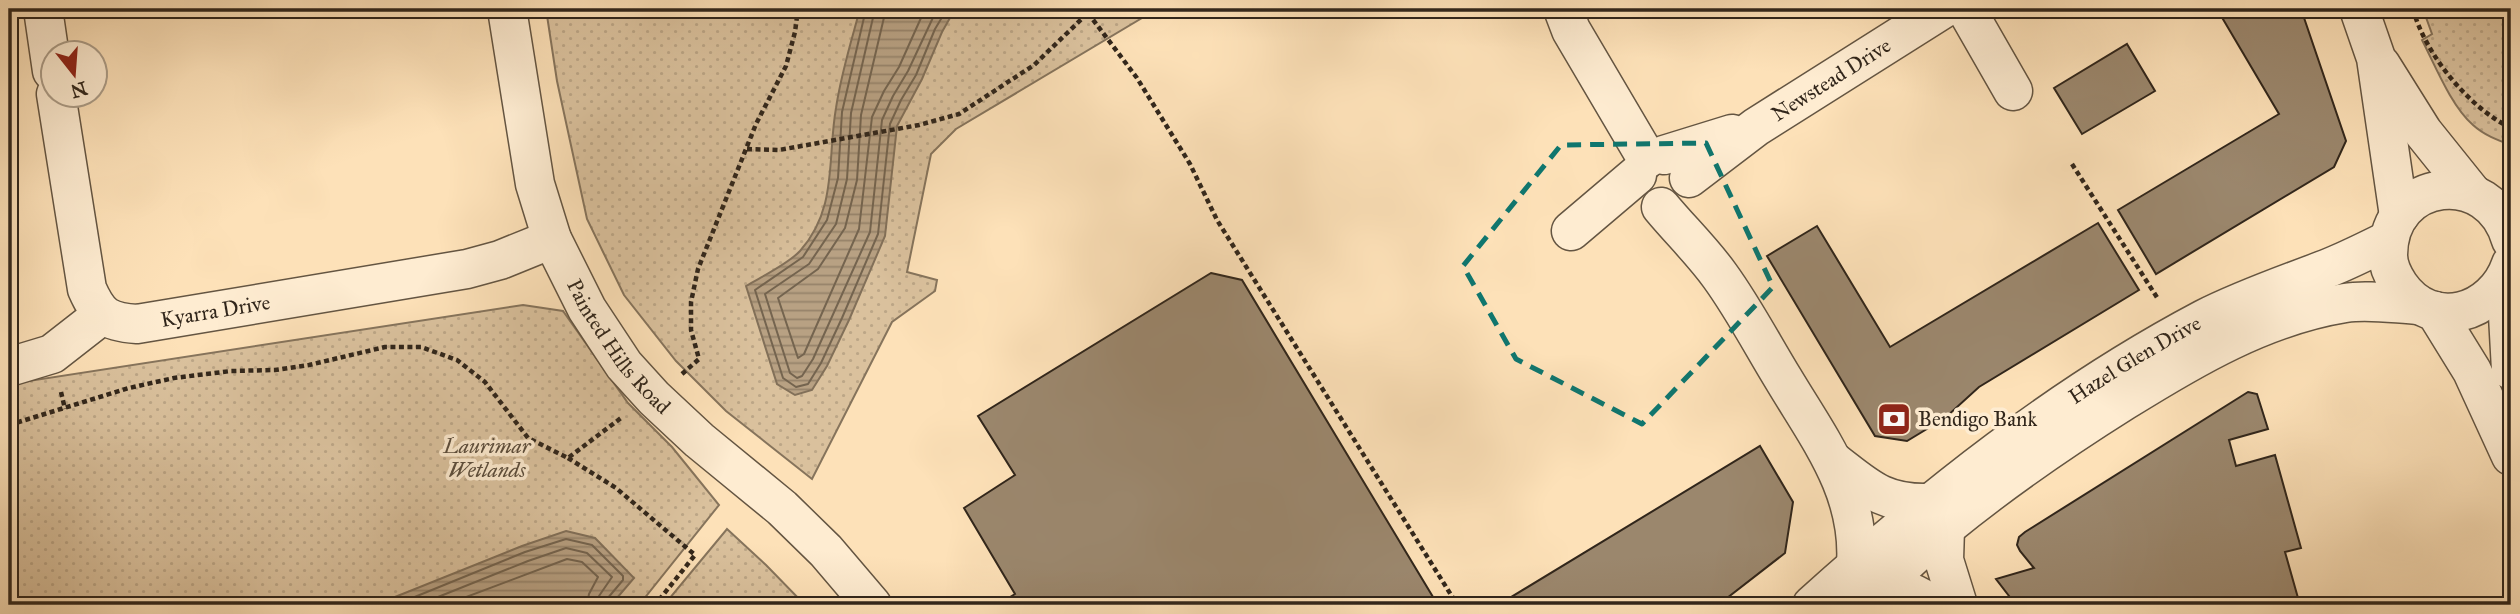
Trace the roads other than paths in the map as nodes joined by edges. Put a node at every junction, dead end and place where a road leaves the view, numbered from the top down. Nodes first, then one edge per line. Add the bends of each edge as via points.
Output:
1 (43, 9) edge
2 (507, 9) edge
3 (1563, 9) edge
4 (1943, 9) edge
5 (1966, 9) edge
6 (2359, 9) edge
7 (47, 38) edge
8 (2376, 58) junction
9 (2013, 91) dead end
10 (58, 108) edge
11 (1662, 181) junction
12 (2489, 194) edge
13 (2394, 228) junction
14 (552, 239) junction
15 (2511, 240) edge
16 (2509, 271) edge
17 (2427, 308) junction
18 (102, 315) junction
19 (9, 366) edge
20 (2511, 370) edge
21 (2511, 456) edge
22 (1833, 461) junction
23 (1936, 516) junction
24 (1866, 585) edge
25 (872, 605) edge
26 (1812, 605) edge
27 (1932, 605) edge
28 (1958, 605) edge

1 - 7 street
2 - 14 street, Painted Hills Road via 535,184
3 - 11 street via 1571,30
4 - 11 street, Newstead Drive
5 - 9 street
6 - 8 street
8 - 12 street via 2423,132
8 - 13 street
10 - 18 street via 88,289
11 - 22 street
12 - 13 street, Hazel Glen Drive via 2431,191 2413,201
12 - 15 street
13 - 17 street via 2388,259 2394,277 2404,293
13 - 23 street, Hazel Glen Drive via 2333,266 2258,294 2131,361 2049,414
14 - 18 street, Kyarra Drive via 467,269 137,324 117,323
14 - 25 street, Painted Hills Road via 587,309 624,366 699,440 806,531
16 - 17 street, Hazel Glen Drive via 2494,295 2476,307 2456,313
16 - 20 street
17 - 21 street via 2472,371
17 - 23 street, Hazel Glen Drive via 2348,302 2294,314 2235,337 2076,431 2011,477
18 - 19 street via 52,354
22 - 23 street via 1888,499
22 - 24 street via 1849,498
23 - 24 street, Hazel Glen Drive
23 - 28 street
24 - 26 street, Hazel Glen Drive
24 - 27 street via 1899,587

